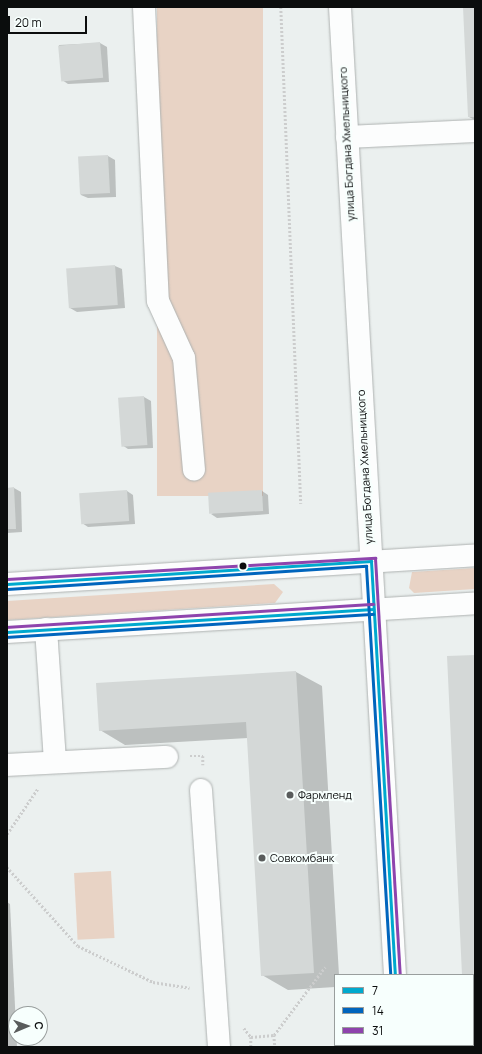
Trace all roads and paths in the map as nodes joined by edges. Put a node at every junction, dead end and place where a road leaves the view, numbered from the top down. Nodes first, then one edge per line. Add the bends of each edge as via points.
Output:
1 (144, 7) edge
2 (281, 7) edge
3 (340, 7) edge
4 (475, 131) edge
5 (347, 137) junction
6 (194, 470) dead end
7 (301, 504) dead end
8 (475, 555) edge
9 (371, 561) junction
10 (7, 584) edge
11 (475, 603) edge
12 (373, 609) junction
13 (46, 629) junction
14 (7, 632) edge
15 (167, 757) joint
16 (55, 762) junction
17 (7, 765) edge
18 (201, 790) joint
19 (7, 834) edge
20 (7, 867) edge
21 (325, 967) dead end
22 (395, 974) edge
23 (215, 992) junction
24 (274, 1035) junction
25 (219, 1047) edge
26 (251, 1047) edge
27 (275, 1047) edge

1 - 6 main road via 158,301 184,358
2 - 7 path
3 - 5 main road, улица Богдана Хмельницкого
4 - 5 main road
5 - 9 main road, улица Богдана Хмельницкого
8 - 9 main road
9 - 10 main road
9 - 12 main road, улица Богдана Хмельницкого
11 - 12 main road
12 - 13 main road
12 - 22 main road, улица Богдана Хмельницкого
13 - 14 main road
13 - 16 main road
15 - 16 main road
15 - 18 path via 203,756
16 - 17 main road
16 - 19 path
18 - 23 main road
20 - 23 path via 78,946 153,982
21 - 24 path
23 - 25 main road
24 - 26 path via 251,1037
24 - 27 path

